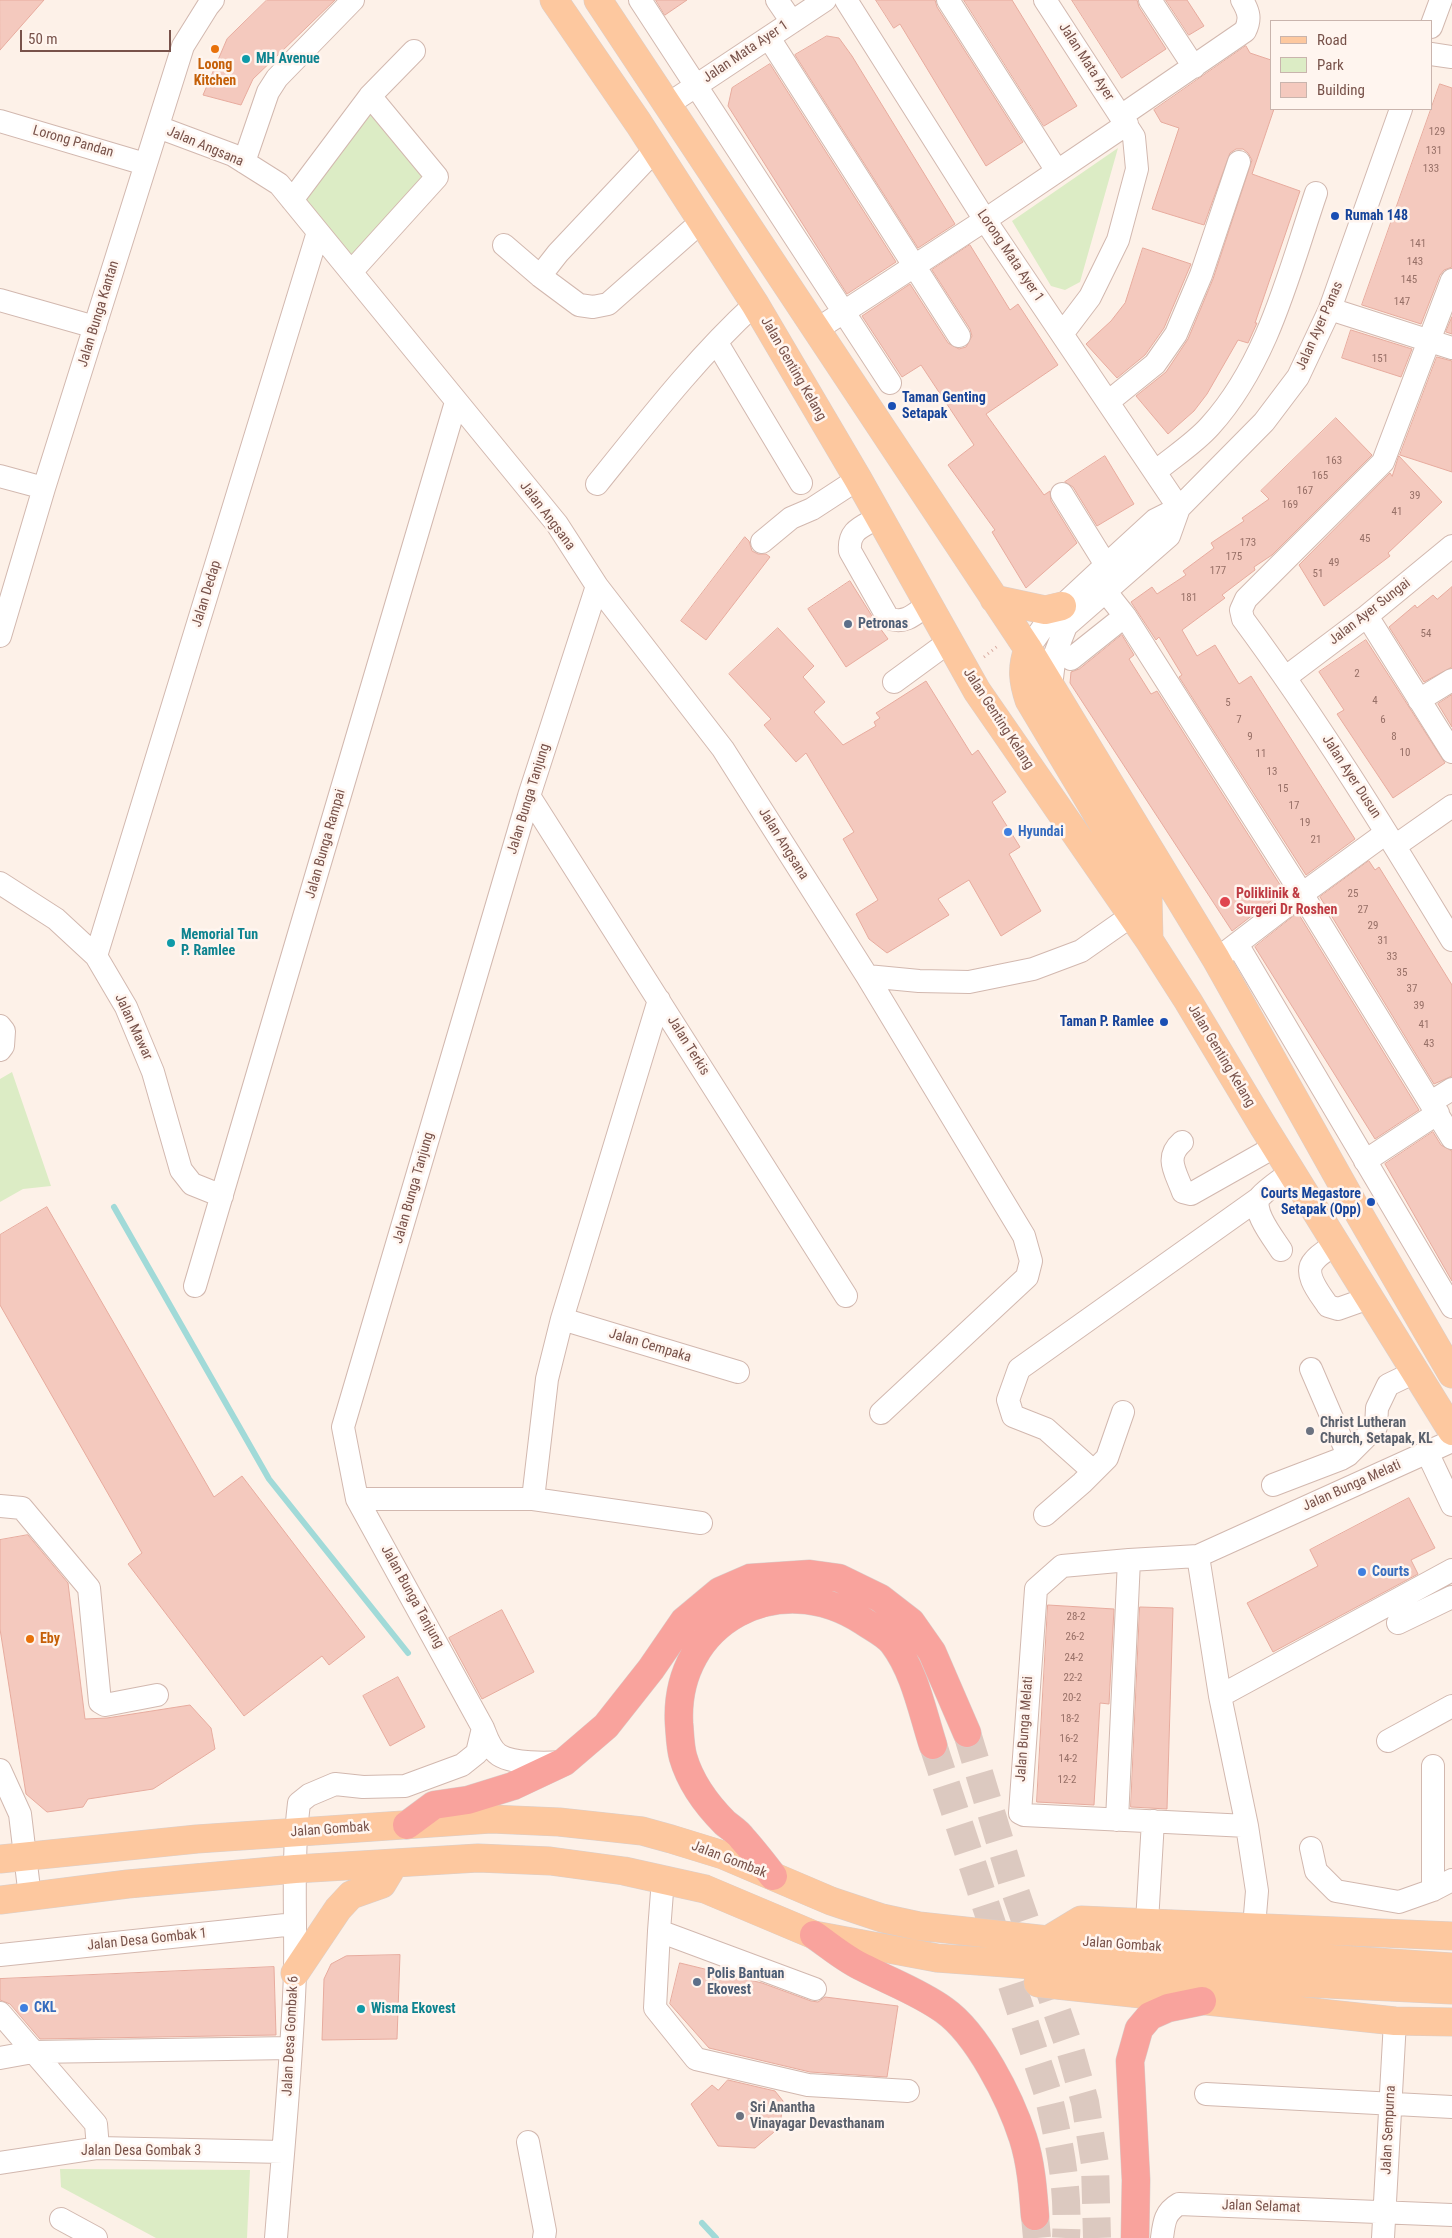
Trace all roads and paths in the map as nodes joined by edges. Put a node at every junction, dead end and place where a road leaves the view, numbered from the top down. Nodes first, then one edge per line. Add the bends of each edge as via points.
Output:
1 (353, 0) edge
2 (554, 0) edge
3 (598, 0) edge
4 (640, 0) edge
5 (777, 0) edge
6 (825, 0) edge
7 (846, 0) edge
8 (948, 0) edge
9 (1045, 0) edge
10 (1150, 0) edge
11 (1441, 0) edge
12 (208, 2) edge
13 (1244, 4) edge
14 (792, 22) junction
15 (1432, 24) edge
16 (769, 38) junction
17 (414, 51) dead end
18 (1432, 54) edge
19 (1452, 57) edge
20 (1194, 67) junction
21 (696, 86) junction
22 (370, 96) junction
23 (668, 105) junction
24 (1401, 110) edge
25 (1124, 120) junction
26 (0, 121) edge
27 (158, 127) junction
28 (656, 149) junction
29 (244, 162) junction
30 (1239, 162) dead end
31 (145, 164) junction
32 (1057, 171) junction
33 (1316, 192) dead end
34 (292, 200) junction
35 (985, 220) junction
36 (702, 221) junction
37 (318, 232) junction
38 (504, 245) dead end
39 (914, 266) junction
40 (351, 272) junction
41 (540, 276) junction
42 (1452, 280) edge
43 (0, 300) edge
44 (755, 304) junction
45 (1330, 309) junction
46 (844, 312) junction
47 (95, 327) junction
48 (816, 330) junction
49 (1062, 334) junction
50 (959, 336) dead end
51 (1430, 341) junction
52 (717, 343) junction
53 (1452, 348) edge
54 (890, 383) dead end
55 (456, 402) junction
56 (1108, 402) junction
57 (1155, 472) junction
58 (0, 476) edge
59 (858, 479) junction
60 (801, 483) dead end
61 (597, 484) dead end
62 (44, 488) junction
63 (1062, 494) dead end
64 (1179, 508) junction
65 (879, 517) junction
66 (762, 542) dead end
67 (1452, 546) edge
68 (1106, 565) junction
69 (597, 586) junction
70 (1106, 592) junction
71 (994, 598) junction
72 (928, 604) junction
73 (1062, 606) junction
74 (1125, 616) junction
75 (1367, 616) junction
76 (0, 636) edge
77 (950, 641) junction
78 (1028, 649) junction
79 (1071, 660) dead end
80 (1286, 677) junction
81 (1452, 680) edge
82 (894, 682) dead end
83 (1051, 686) junction
84 (1419, 700) junction
85 (1452, 752) edge
86 (530, 796) junction
87 (1452, 806) edge
88 (1391, 839) junction
89 (0, 883) edge
90 (1302, 894) junction
91 (1132, 916) junction
92 (1149, 940) junction
93 (1452, 940) edge
94 (1226, 952) junction
95 (96, 956) junction
96 (867, 976) junction
97 (658, 1000) junction
98 (0, 1026) edge
99 (0, 1050) edge
100 (1452, 1088) edge
101 (1435, 1108) junction
102 (1452, 1138) edge
103 (1182, 1142) dead end
104 (1276, 1146) junction
105 (1365, 1161) junction
106 (1291, 1172) junction
107 (222, 1196) junction
108 (1258, 1199) junction
109 (1336, 1244) junction
110 (1282, 1250) dead end
111 (195, 1286) dead end
112 (846, 1296) dead end
113 (1369, 1298) junction
114 (1452, 1307) edge
115 (562, 1319) junction
116 (1310, 1369) dead end
117 (738, 1372) dead end
118 (1415, 1372) junction
119 (1452, 1374) edge
120 (1123, 1412) dead end
121 (880, 1413) dead end
122 (1452, 1431) edge
123 (1452, 1441) edge
124 (1428, 1452) junction
125 (1348, 1455) junction
126 (1093, 1471) junction
127 (1272, 1485) dead end
128 (358, 1498) junction
129 (533, 1499) junction
130 (1452, 1505) edge
131 (0, 1506) edge
132 (1045, 1515) dead end
133 (702, 1523) dead end
134 (1198, 1556) junction
135 (1129, 1560) junction
136 (1452, 1570) edge
137 (1452, 1597) edge
138 (1398, 1623) dead end
139 (157, 1695) dead end
140 (1220, 1696) junction
141 (1452, 1706) edge
142 (483, 1728) junction
143 (967, 1733) tunnel mouth
144 (1388, 1741) dead end
145 (933, 1745) tunnel mouth
146 (564, 1762) junction
147 (1433, 1766) dead end
148 (0, 1770) edge
149 (1117, 1820) junction
150 (1153, 1821) junction
151 (406, 1825) junction
152 (1247, 1826) junction
153 (295, 1833) junction
154 (1311, 1848) dead end
155 (12, 1857) edge
156 (394, 1864) junction
157 (295, 1869) junction
158 (773, 1876) junction
159 (663, 1879) junction
160 (1443, 1885) edge
161 (30, 1897) junction
162 (0, 1900) edge
163 (1147, 1922) junction
164 (295, 1924) junction
165 (1254, 1927) junction
166 (659, 1930) junction
167 (814, 1934) junction
168 (1452, 1936) edge
169 (1048, 1940) junction
170 (0, 1955) edge
171 (986, 1962) junction
172 (1452, 1967) edge
173 (294, 1973) junction
174 (815, 1989) dead end
175 (1452, 1990) edge
176 (1202, 2001) junction
177 (0, 2013) edge
178 (1395, 2021) junction
179 (1452, 2022) edge
180 (291, 2048) junction
181 (33, 2052) junction
182 (0, 2058) edge
183 (908, 2092) dead end
184 (1206, 2094) dead end
185 (1390, 2104) junction
186 (1452, 2107) edge
187 (528, 2142) dead end
188 (98, 2148) junction
189 (283, 2152) junction
190 (0, 2163) edge
191 (1385, 2211) junction
192 (1452, 2215) edge
193 (1035, 2216) tunnel mouth
194 (61, 2219) dead end
195 (96, 2238) edge
196 (276, 2238) edge
197 (544, 2238) edge
198 (1135, 2238) edge
199 (1162, 2238) edge
200 (1383, 2238) edge

1 - 29 street via 276,78
2 - 28 main road, Jalan Genting Kelang
3 - 23 main road
4 - 21 street
5 - 14 street
6 - 14 street, Jalan Mata Ayer 1
7 - 35 street, Lorong Mata Ayer 1
8 - 32 street
9 - 25 street, Jalan Mata Ayer
10 - 20 street
11 - 15 street
12 - 27 street, Jalan Bunga Kantan via 182,46
13 - 20 street via 1250,21 1245,32
14 - 16 street, Jalan Mata Ayer 1
16 - 21 street, Jalan Mata Ayer 1
16 - 39 street
17 - 22 street
18 - 19 street
20 - 25 street
21 - 23 street, Jalan Mata Ayer 1
21 - 46 street
22 - 34 street
22 - 40 street via 437,176
23 - 48 main road
24 - 45 street, Jalan Ayer Panas
25 - 32 street
25 - 49 street, Jalan Mata Ayer via 1134,138 1137,169 1118,240 1090,297
26 - 31 street, Lorong Pandan
27 - 29 street, Jalan Angsana
27 - 31 street, Jalan Bunga Kantan
28 - 36 main road, Jalan Genting Kelang
28 - 41 street
29 - 34 street, Jalan Angsana via 279,184
30 - 56 street via 1201,275 1176,334 1155,364
31 - 47 street, Jalan Bunga Kantan
32 - 35 street
33 - 57 street via 1285,284 1248,374 1210,427
34 - 37 street, Jalan Angsana
35 - 39 street
35 - 49 street, Lorong Mata Ayer 1
36 - 41 street via 608,304 593,307 580,304
36 - 44 main road, Jalan Genting Kelang
37 - 40 street, Jalan Angsana
37 - 95 street, Jalan Dedap
38 - 41 street
39 - 46 street
39 - 50 street
40 - 55 street, Jalan Angsana
42 - 51 street
43 - 47 street
44 - 52 street
44 - 59 main road, Jalan Genting Kelang
45 - 51 street
45 - 64 street, Jalan Ayer Panas via 1298,377 1264,422
46 - 48 street
46 - 54 street
47 - 62 street, Jalan Bunga Kantan
48 - 71 main road
49 - 56 street, Lorong Mata Ayer 1
51 - 53 street
51 - 80 street, Jalan Ayer Dusun via 1383,462 1246,599 1241,610 1243,619
52 - 60 street
52 - 61 street via 673,389
55 - 69 street, Jalan Angsana via 556,524
55 - 107 street, Jalan Bunga Rampai
56 - 57 street, Lorong Mata Ayer 1
57 - 64 street, Lorong Mata Ayer 1
58 - 62 street
59 - 65 main road, Jalan Genting Kelang
59 - 66 street via 812,509 791,518
62 - 76 street, Jalan Bunga Kantan
63 - 68 street
64 - 68 street, Jalan Ayer Panas via 1155,520
64 - 70 street, Jalan Ayer Panas via 1169,536
65 - 72 main road, Jalan Genting Kelang
65 - 72 street via 853,532 849,541 850,551 888,618 897,622 908,620
67 - 75 street, Jalan Ayer Sungai
68 - 73 street, Jalan Ayer Panas
69 - 86 street, Jalan Bunga Tanjung
69 - 96 street, Jalan Angsana via 723,749
70 - 74 street
70 - 83 street, Jalan Ayer Panas via 1066,626 1055,654
71 - 73 main road via 1027,608 1045,610
71 - 78 main road
72 - 77 main road, Jalan Genting Kelang
73 - 78 street, Jalan Ayer Panas
74 - 79 street
74 - 90 street
75 - 80 street, Jalan Ayer Sungai
75 - 84 street
77 - 82 street
77 - 91 main road, Jalan Genting Kelang via 987,706
78 - 83 main road
78 - 92 main road via 1022,668 1029,700 1148,899
80 - 88 street, Jalan Ayer Dusun
81 - 84 street
83 - 94 main road
84 - 85 street
86 - 97 street, Jalan Terkis
86 - 128 street, Jalan Bunga Tanjung via 343,1427
87 - 88 street
88 - 90 street
88 - 93 street, Jalan Ayer Dusun
89 - 95 street, Jalan Mawar via 56,919
90 - 94 street
90 - 101 street
91 - 92 main road, Jalan Genting Kelang
91 - 96 street via 1081,951 1033,969 969,982
92 - 104 main road, Jalan Genting Kelang
94 - 105 street
94 - 119 main road via 1355,1208
95 - 107 street, Jalan Mawar via 126,1007 153,1072 181,1170 192,1184
96 - 121 street, Jalan Angsana via 1024,1236 1031,1261 1027,1277
97 - 112 street, Jalan Terkis
97 - 115 street
98 - 99 street via 4,1031
100 - 101 street
101 - 102 street
101 - 105 street
103 - 104 street via 1174,1149 1171,1159 1183,1192 1190,1194
104 - 106 main road, Jalan Genting Kelang
105 - 114 street
106 - 108 street
106 - 109 main road, Jalan Genting Kelang
107 - 111 street, Jalan Bunga Rampai
108 - 110 street via 1260,1216
108 - 126 street via 1018,1370 1008,1400 1013,1416 1046,1429
109 - 113 main road, Jalan Genting Kelang
109 - 113 street via 1313,1261 1310,1268 1310,1275 1328,1306 1338,1309
113 - 118 main road, Jalan Genting Kelang
115 - 117 street, Jalan Cempaka
115 - 129 street via 547,1380
116 - 125 street
118 - 122 main road, Jalan Genting Kelang
118 - 125 street via 1388,1385 1377,1408 1376,1427
120 - 126 street via 1107,1458
123 - 124 street, Jalan Bunga Melati
124 - 130 street
124 - 134 street, Jalan Bunga Melati
125 - 127 street
126 - 132 street
128 - 129 street
128 - 142 street, Jalan Bunga Tanjung
129 - 133 street
131 - 139 street via 22,1508 89,1588 100,1702 105,1705
134 - 135 street, Jalan Bunga Melati
134 - 140 street
135 - 149 street
135 - 149 street, Jalan Bunga Melati via 1062,1566 1036,1589 1019,1808 1024,1815
136 - 140 street
137 - 138 street
140 - 152 street
141 - 144 street
142 - 146 street, Jalan Bunga Tanjung via 490,1746 506,1758
142 - 153 street, Jalan Desa Gombak 6 via 477,1753 462,1765 405,1786 335,1784 309,1794 299,1803
143 - 146 highway via 932,1652 911,1622 880,1598 839,1578 810,1574 780,1575 750,1578 720,1591 700,1606 684,1621 606,1726
145 - 158 highway via 907,1664 892,1642 853,1615 832,1605 780,1600 739,1612 710,1633 691,1660 680,1690 682,1756 713,1810 741,1836
146 - 151 highway via 513,1786 468,1800 434,1806
147 - 160 street
148 - 155 street via 20,1814
149 - 150 street, Jalan Bunga Melati
150 - 152 street, Jalan Bunga Melati
150 - 163 street
151 - 153 main road, Jalan Gombak
151 - 158 main road, Jalan Gombak via 491,1819 642,1831 723,1855
152 - 165 street via 1257,1891
153 - 155 main road, Jalan Gombak
153 - 157 street, Jalan Desa Gombak 6
154 - 160 street via 1316,1871 1336,1892 1399,1902
155 - 161 street
156 - 157 main road, Jalan Gombak
156 - 159 main road, Jalan Gombak via 478,1858 550,1861
156 - 173 main road via 382,1884 351,1896 338,1909
157 - 161 main road, Jalan Gombak via 128,1884
157 - 164 street, Jalan Desa Gombak 6
158 - 169 main road, Jalan Gombak via 831,1902 882,1918 920,1926
159 - 166 street
159 - 167 main road, Jalan Gombak via 705,1889
161 - 162 main road, Jalan Gombak
163 - 165 main road
163 - 169 main road via 1081,1920
164 - 170 street, Jalan Desa Gombak 1
164 - 173 street, Jalan Desa Gombak 6
165 - 168 main road
166 - 174 street
166 - 183 street via 655,2008 696,2059 808,2085
167 - 171 main road, Jalan Gombak via 937,1958
167 - 193 highway via 862,1968 909,1988 946,2011 968,2034 986,2059 1022,2137 1032,2177
169 - 172 main road, Jalan Gombak
171 - 175 main road, Jalan Gombak via 1224,1979
171 - 176 main road via 1038,1983
173 - 180 street, Jalan Desa Gombak 6
176 - 178 main road
176 - 198 highway via 1168,2008 1150,2016 1138,2029 1130,2061 1136,2180
177 - 181 street
178 - 179 main road
178 - 185 street, Jalan Sempurna
180 - 181 street
180 - 189 street, Jalan Desa Gombak 6
181 - 182 street
181 - 188 street via 96,2124
184 - 185 street
185 - 186 street
185 - 191 street, Jalan Sempurna
187 - 197 street
188 - 189 street, Jalan Desa Gombak 3
188 - 190 street, Jalan Desa Gombak 3
189 - 196 street, Jalan Desa Gombak 6
191 - 192 street, Jalan Selamat
191 - 199 street, Jalan Selamat via 1179,2204 1169,2210
191 - 200 street, Jalan Sempurna
194 - 195 street

